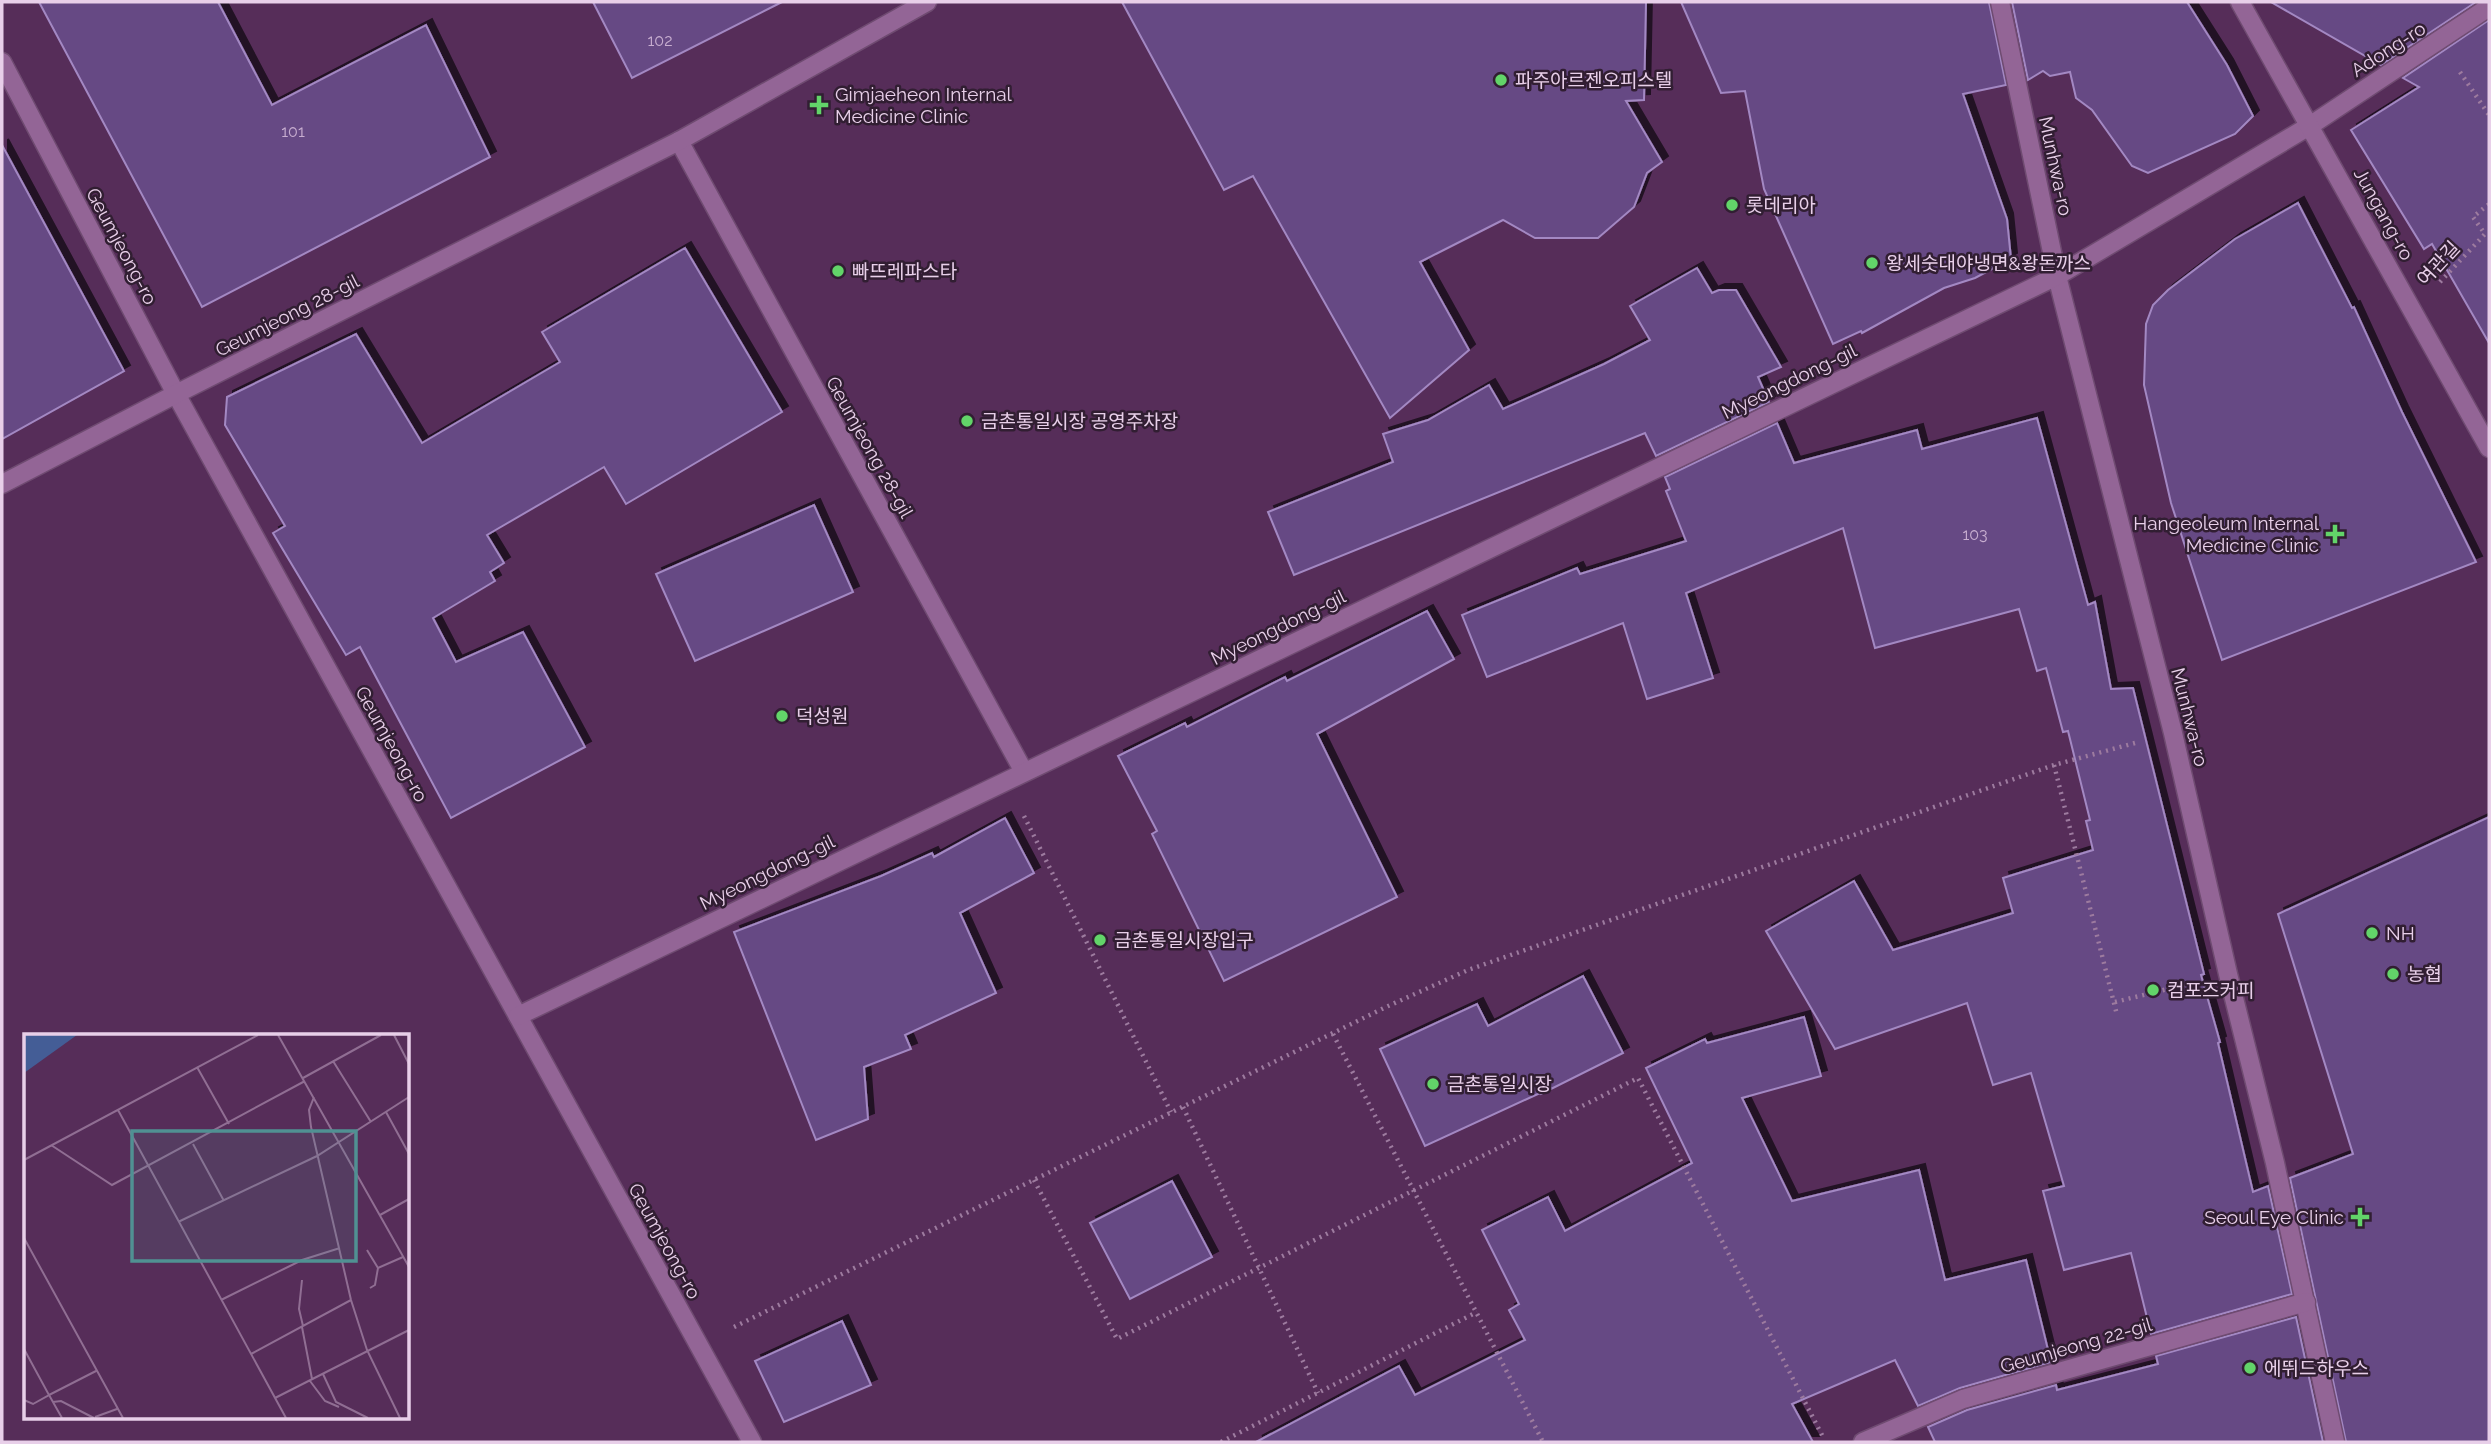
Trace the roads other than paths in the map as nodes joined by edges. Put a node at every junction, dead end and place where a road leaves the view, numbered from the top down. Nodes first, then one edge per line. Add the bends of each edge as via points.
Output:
1 (927, 2) edge
2 (2000, 2) edge
3 (2240, 2) edge
4 (2489, 7) edge
5 (2, 62) edge
6 (2311, 125) junction
7 (679, 141) junction
8 (2057, 276) junction
9 (176, 394) junction
10 (2489, 448) edge
11 (2, 484) edge
12 (1024, 772) junction
13 (518, 1016) junction
14 (2306, 1302) junction
15 (752, 1442) edge
16 (1863, 1442) edge
17 (2335, 1442) edge

1 - 7 street, Geumjeong 28-gil
2 - 8 street, Munhwa-ro
3 - 6 street, Jungang-ro
4 - 6 street, Adong-ro
5 - 9 street, Geumjeong-ro
6 - 8 street, Adong-ro
6 - 10 street, Jungang-ro
7 - 9 street, Geumjeong 28-gil
7 - 12 street, Geumjeong 28-gil
8 - 12 street, Myeongdong-gil
8 - 14 street, Munhwa-ro via 2173,733
9 - 11 street, Geumjeong 28-gil
9 - 13 street, Geumjeong-ro
12 - 13 street, Myeongdong-gil
13 - 15 street, Geumjeong-ro
14 - 16 street, Geumjeong 22-gil via 1963,1399
14 - 17 street, Munhwa-ro

